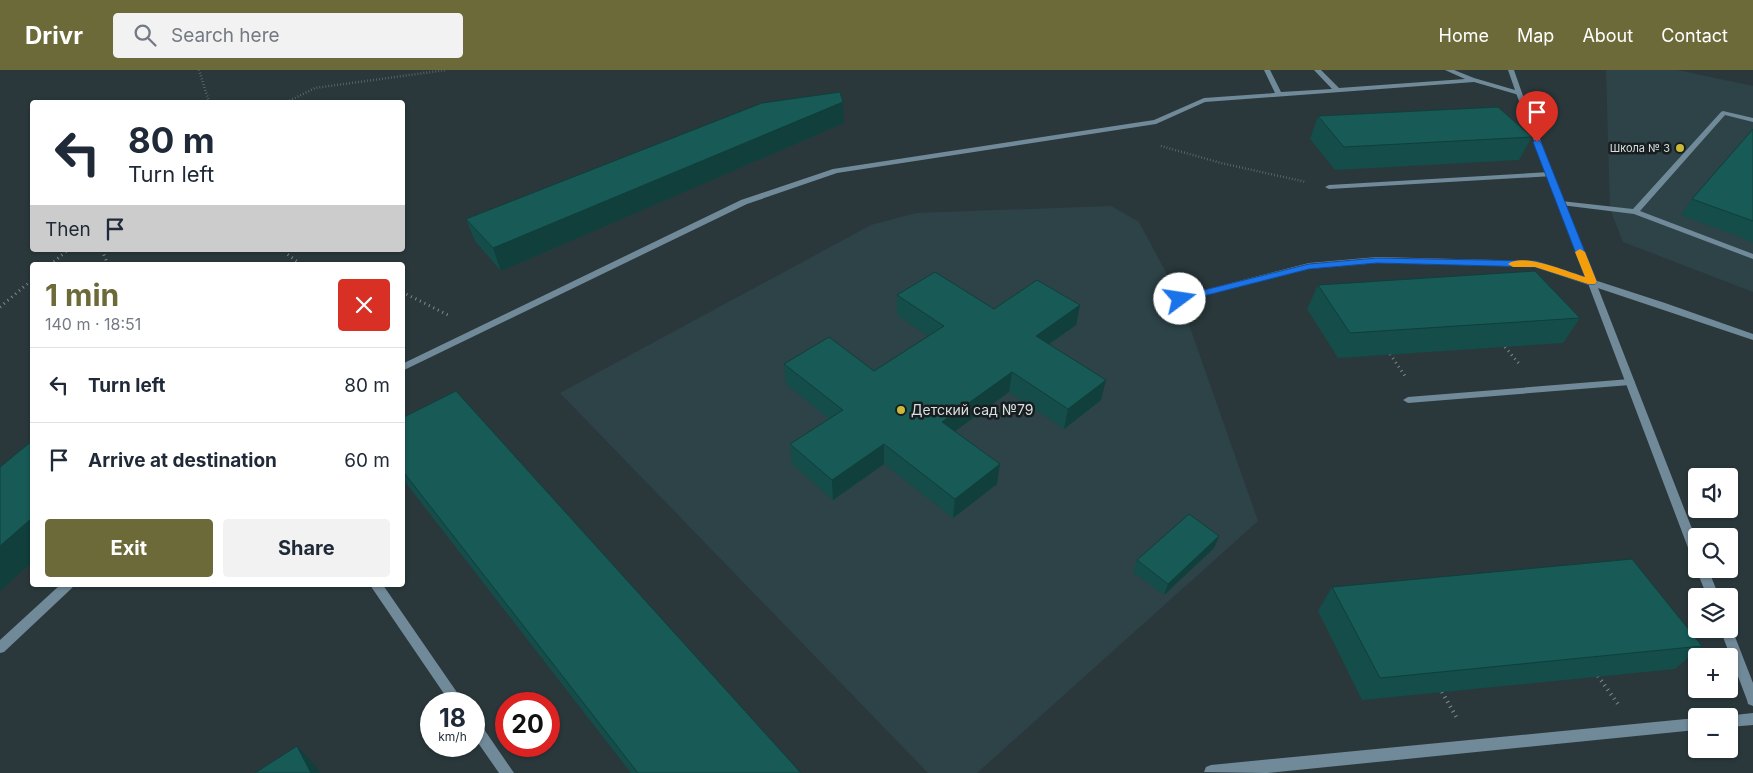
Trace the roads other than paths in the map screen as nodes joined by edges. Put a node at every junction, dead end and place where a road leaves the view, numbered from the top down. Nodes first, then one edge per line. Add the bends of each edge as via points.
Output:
1 (1266, 70) edge
2 (1317, 70) edge
3 (1448, 70) edge
4 (1511, 70) edge
5 (1474, 80) junction
6 (1337, 90) junction
7 (1519, 93) junction
8 (1279, 95) junction
9 (1753, 120) edge
10 (1550, 174) junction
11 (1329, 187) road end
12 (1561, 204) junction
13 (1635, 212) junction
14 (1753, 257) edge
15 (1592, 282) junction
16 (1180, 299) dead end
17 (1753, 337) edge
18 (405, 367) edge
19 (1630, 382) junction
20 (1408, 400) dead end
21 (1688, 532) edge
22 (66, 587) edge
23 (377, 587) edge
24 (1729, 638) edge
25 (0, 648) edge
26 (450, 692) edge
27 (1753, 700) edge
28 (1753, 719) edge
29 (1738, 720) edge
30 (1688, 725) edge
31 (485, 742) edge
32 (1211, 772) edge
33 (507, 773) edge

1 - 8 street
2 - 6 street
3 - 5 street
4 - 7 street
5 - 6 street
5 - 7 street
6 - 8 street
7 - 10 street
8 - 18 street via 1204,100 1156,122 836,171 744,202
9 - 13 street via 1723,114
10 - 11 street
10 - 12 street
12 - 13 street
12 - 15 street
13 - 14 street
15 - 16 street via 1536,264 1377,260 1309,266
15 - 17 street
15 - 19 street
19 - 20 street
19 - 21 street
22 - 25 street
23 - 26 street
24 - 27 street
28 - 29 street
30 - 32 street
31 - 33 street

